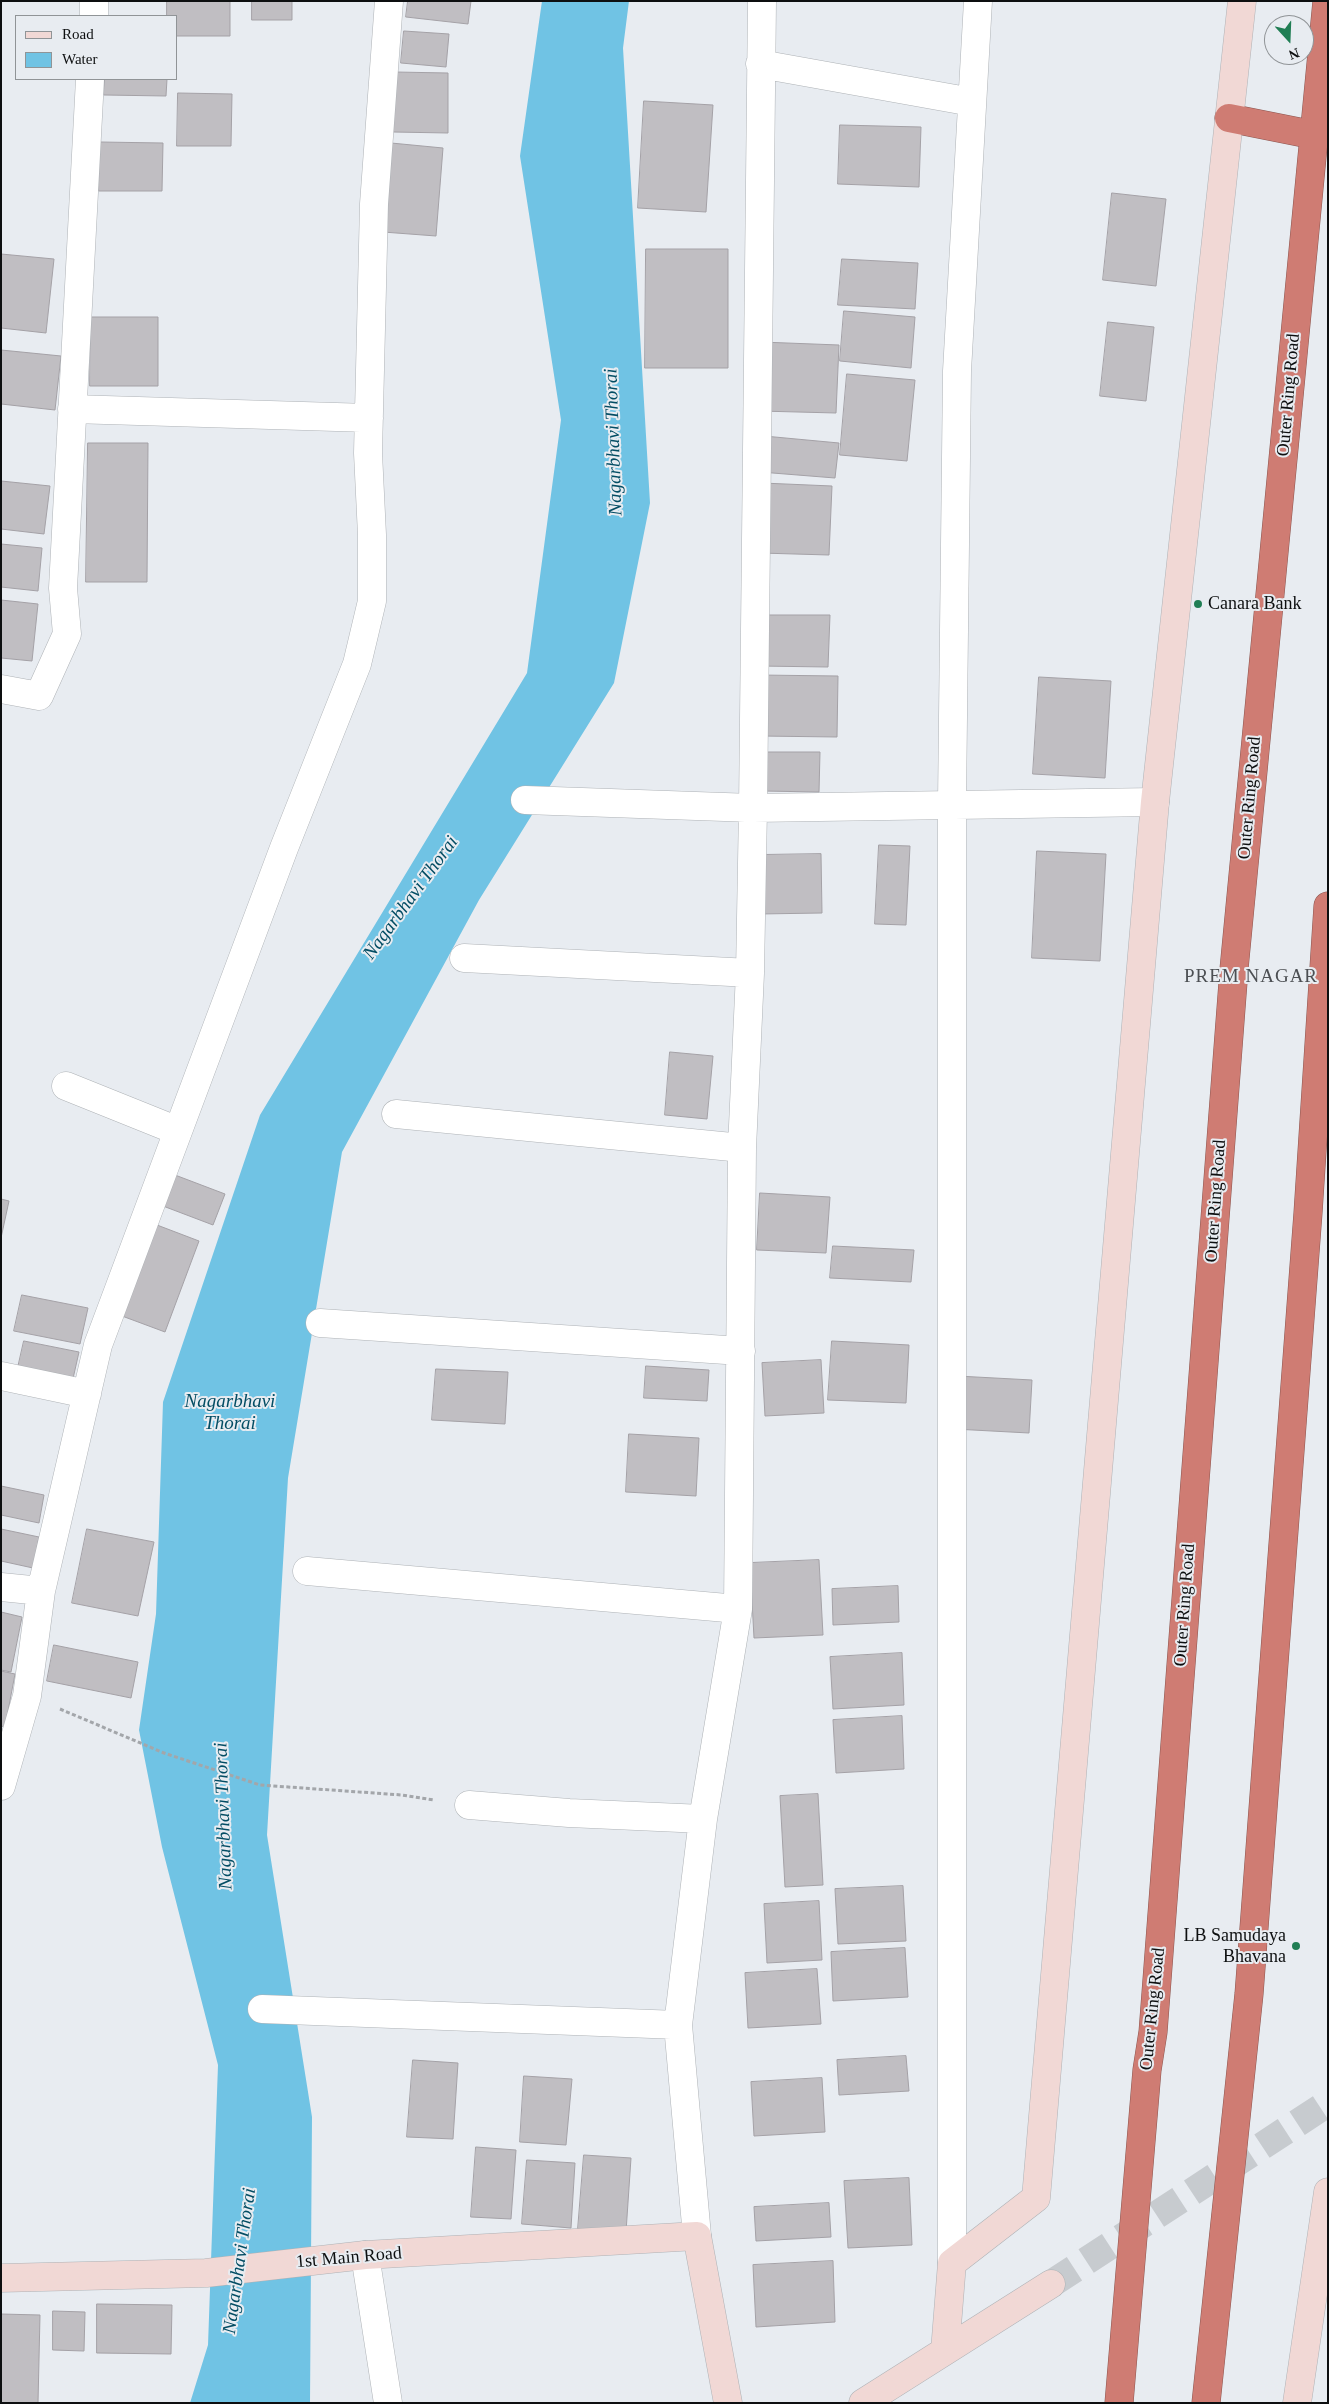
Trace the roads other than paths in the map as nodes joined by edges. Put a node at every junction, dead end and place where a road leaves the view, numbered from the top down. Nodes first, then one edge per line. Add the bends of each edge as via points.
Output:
1 (94, 1) edge
2 (389, 1) edge
3 (762, 1) edge
4 (978, 1) edge
5 (1242, 1) edge
6 (1327, 1) edge
7 (94, 15) edge
8 (760, 64) junction
9 (90, 80) edge
10 (972, 102) junction
11 (1230, 118) junction
12 (1314, 135) junction
13 (72, 409) junction
14 (369, 418) junction
15 (1, 689) edge
16 (525, 800) dead end
17 (1155, 802) junction
18 (952, 803) junction
19 (753, 808) junction
20 (1328, 906) edge
21 (464, 958) dead end
22 (750, 972) junction
23 (66, 1086) dead end
24 (396, 1114) dead end
25 (178, 1131) junction
26 (742, 1148) junction
27 (320, 1323) dead end
28 (741, 1350) junction
29 (1, 1376) edge
30 (87, 1394) junction
31 (307, 1571) dead end
32 (1, 1587) edge
33 (41, 1591) junction
34 (738, 1609) junction
35 (6, 1756) edge
36 (1, 1786) edge
37 (469, 1805) road end
38 (703, 1819) junction
39 (262, 2009) dead end
40 (678, 2025) junction
41 (1328, 2192) edge
42 (1326, 2221) edge
43 (697, 2236) junction
44 (365, 2255) junction
45 (952, 2263) junction
46 (1, 2278) edge
47 (1051, 2284) tunnel mouth
48 (945, 2351) junction
49 (388, 2403) edge
50 (728, 2403) edge
51 (863, 2403) edge
52 (1119, 2403) edge
53 (1206, 2403) edge
54 (1297, 2403) edge

1 - 7 street
2 - 14 street via 374,204
3 - 8 street
4 - 10 street
5 - 11 street
6 - 12 highway, Outer Ring Road
8 - 10 street
8 - 19 street
9 - 13 street
10 - 18 street via 957,371
11 - 12 highway
11 - 17 street
12 - 52 highway, Outer Ring Road via 1234,969 1153,2032 1147,2070
13 - 14 street
13 - 15 street via 64,588 67,634 39,696
14 - 25 street via 372,601 357,664
16 - 19 street
17 - 18 street
17 - 45 street via 1036,2198
18 - 19 street
18 - 45 street
19 - 22 street
20 - 53 highway via 1250,1986
21 - 22 street
22 - 26 street
23 - 25 street
24 - 26 street
25 - 30 street via 98,1345
26 - 28 street
27 - 28 street
28 - 34 street
29 - 30 street
30 - 33 street
31 - 34 street
32 - 33 street
33 - 35 street via 27,1696
34 - 38 street
35 - 36 street
37 - 38 street
38 - 40 street
39 - 40 street
40 - 43 street
41 - 42 street
42 - 54 street
43 - 44 street, 1st Main Road
43 - 50 street
44 - 46 street, 1st Main Road via 206,2273
44 - 49 street
45 - 48 street
47 - 48 street
48 - 51 street

